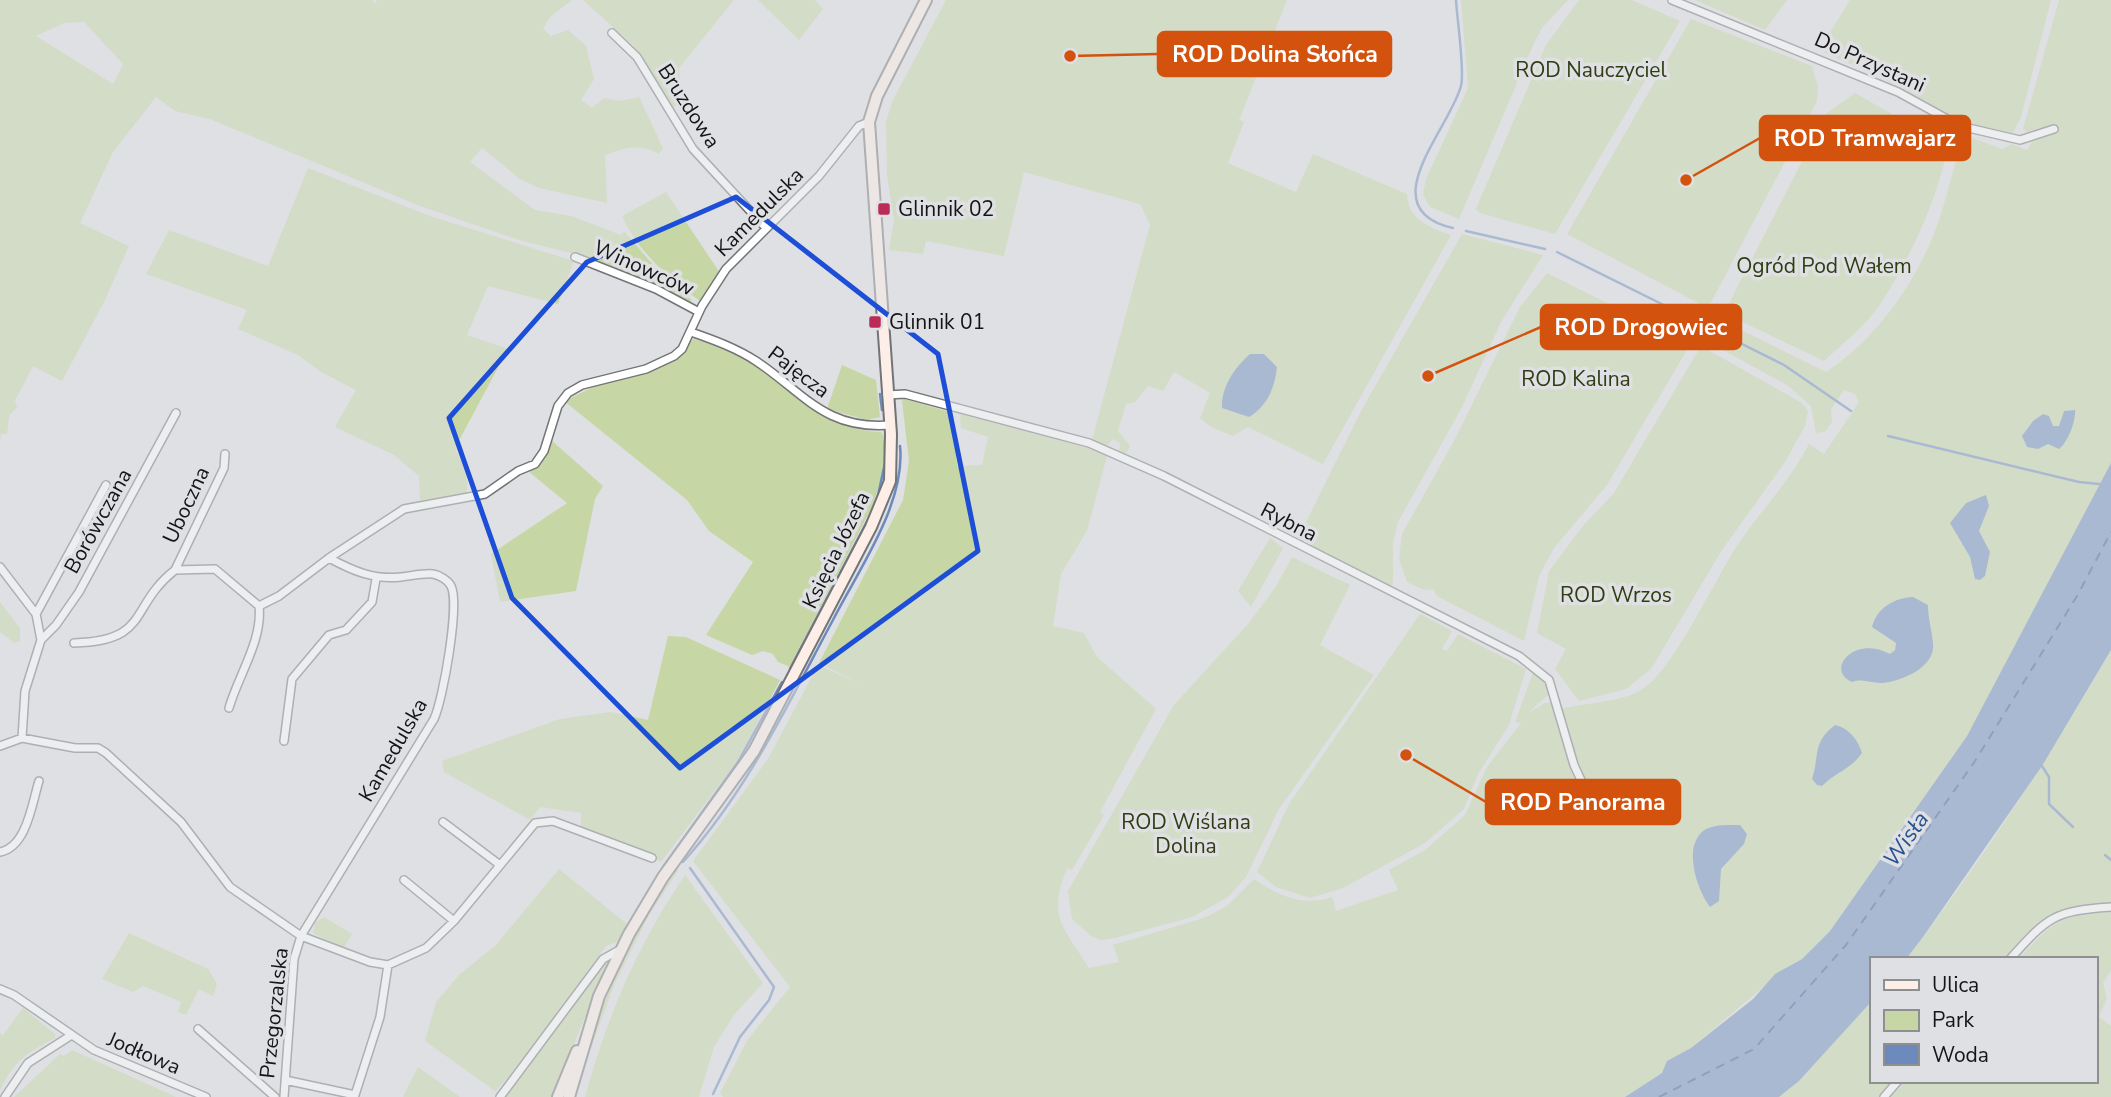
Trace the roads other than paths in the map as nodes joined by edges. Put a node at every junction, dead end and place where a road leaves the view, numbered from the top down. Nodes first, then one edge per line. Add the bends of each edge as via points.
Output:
1 (926, 0) edge
2 (1672, 0) edge
3 (612, 33) dead end
4 (869, 121) junction
5 (2054, 129) dead end
6 (765, 227) junction
7 (575, 257) dead end
8 (699, 312) junction
9 (691, 332) junction
10 (887, 395) junction
11 (176, 413) dead end
12 (890, 425) junction
13 (225, 454) dead end
14 (106, 485) dead end
15 (329, 558) junction
16 (0, 567) edge
17 (175, 570) junction
18 (376, 579) junction
19 (259, 607) junction
20 (36, 614) junction
21 (41, 640) junction
22 (74, 643) dead end
23 (229, 708) dead end
24 (22, 738) junction
25 (284, 741) dead end
26 (0, 746) edge
27 (40, 781) dead end
28 (1586, 791) dead end
29 (443, 822) dead end
30 (0, 852) edge
31 (652, 858) dead end
32 (500, 864) junction
33 (404, 880) dead end
34 (2111, 907) edge
35 (454, 921) junction
36 (301, 936) junction
37 (621, 949) junction
38 (2012, 957) edge
39 (388, 965) junction
40 (0, 989) edge
41 (198, 1030) dead end
42 (70, 1036) junction
43 (584, 1040) junction
44 (285, 1080) junction
45 (1896, 1083) edge
46 (5, 1097) edge
47 (206, 1097) edge
48 (275, 1097) edge
49 (284, 1097) edge
50 (500, 1097) edge
51 (558, 1097) edge
52 (569, 1097) edge
53 (1884, 1097) edge

1 - 4 main road, Księcia Józefa
2 - 5 street, Do Przystani via 1898,92 1960,126 2020,140
3 - 6 street, Bruzdowa via 637,57 688,143
4 - 6 street, Kamedulska via 859,126 819,176
4 - 10 main road, Księcia Józefa
6 - 8 street, Kamedulska via 726,269
7 - 8 street, Winowców via 656,289
8 - 9 street, Kamedulska
9 - 12 street, Pajęcza via 757,361 825,413 842,420
9 - 15 street, Kamedulska via 674,356 662,362 568,393 558,406 544,451 535,464 485,494 404,509
10 - 12 main road, Księcia Józefa
10 - 28 street, Rybna via 905,394 1089,443 1164,476 1519,656 1549,680
11 - 21 street, Borówczana via 84,583
12 - 37 main road, Księcia Józefa via 890,481 871,527 754,751 663,877
13 - 17 street, Uboczna via 224,468
14 - 20 street
15 - 18 street, Kamedulska
15 - 19 street
16 - 20 street
17 - 19 street via 215,569
17 - 22 street, Uboczna via 155,588 134,625 112,637
18 - 25 street via 372,602 346,630 329,635 292,679
18 - 36 street, Kamedulska via 432,574 451,586 443,695 434,719
19 - 23 street via 259,628
20 - 21 street
21 - 24 street via 25,691
24 - 26 street
24 - 36 street, Przegorzalska via 91,747 117,761 181,822 229,887
27 - 30 street via 18,843
29 - 32 street
31 - 32 street via 542,820
32 - 35 street
33 - 35 street
34 - 38 street via 2075,909 2054,916
35 - 39 street via 426,948
36 - 39 street via 358,959
36 - 44 street, Przegorzalska via 294,959
37 - 43 main road, Księcia Józefa
37 - 50 street, Księcia Józefa via 603,959
39 - 44 street via 380,1017 355,1095
40 - 42 street, Jodłowa
41 - 48 street
42 - 46 street via 28,1063
42 - 47 street, Jodłowa via 115,1061
43 - 51 main road, Księcia Józefa
43 - 52 main road, Księcia Józefa
44 - 49 street, Przegorzalska
45 - 53 street

